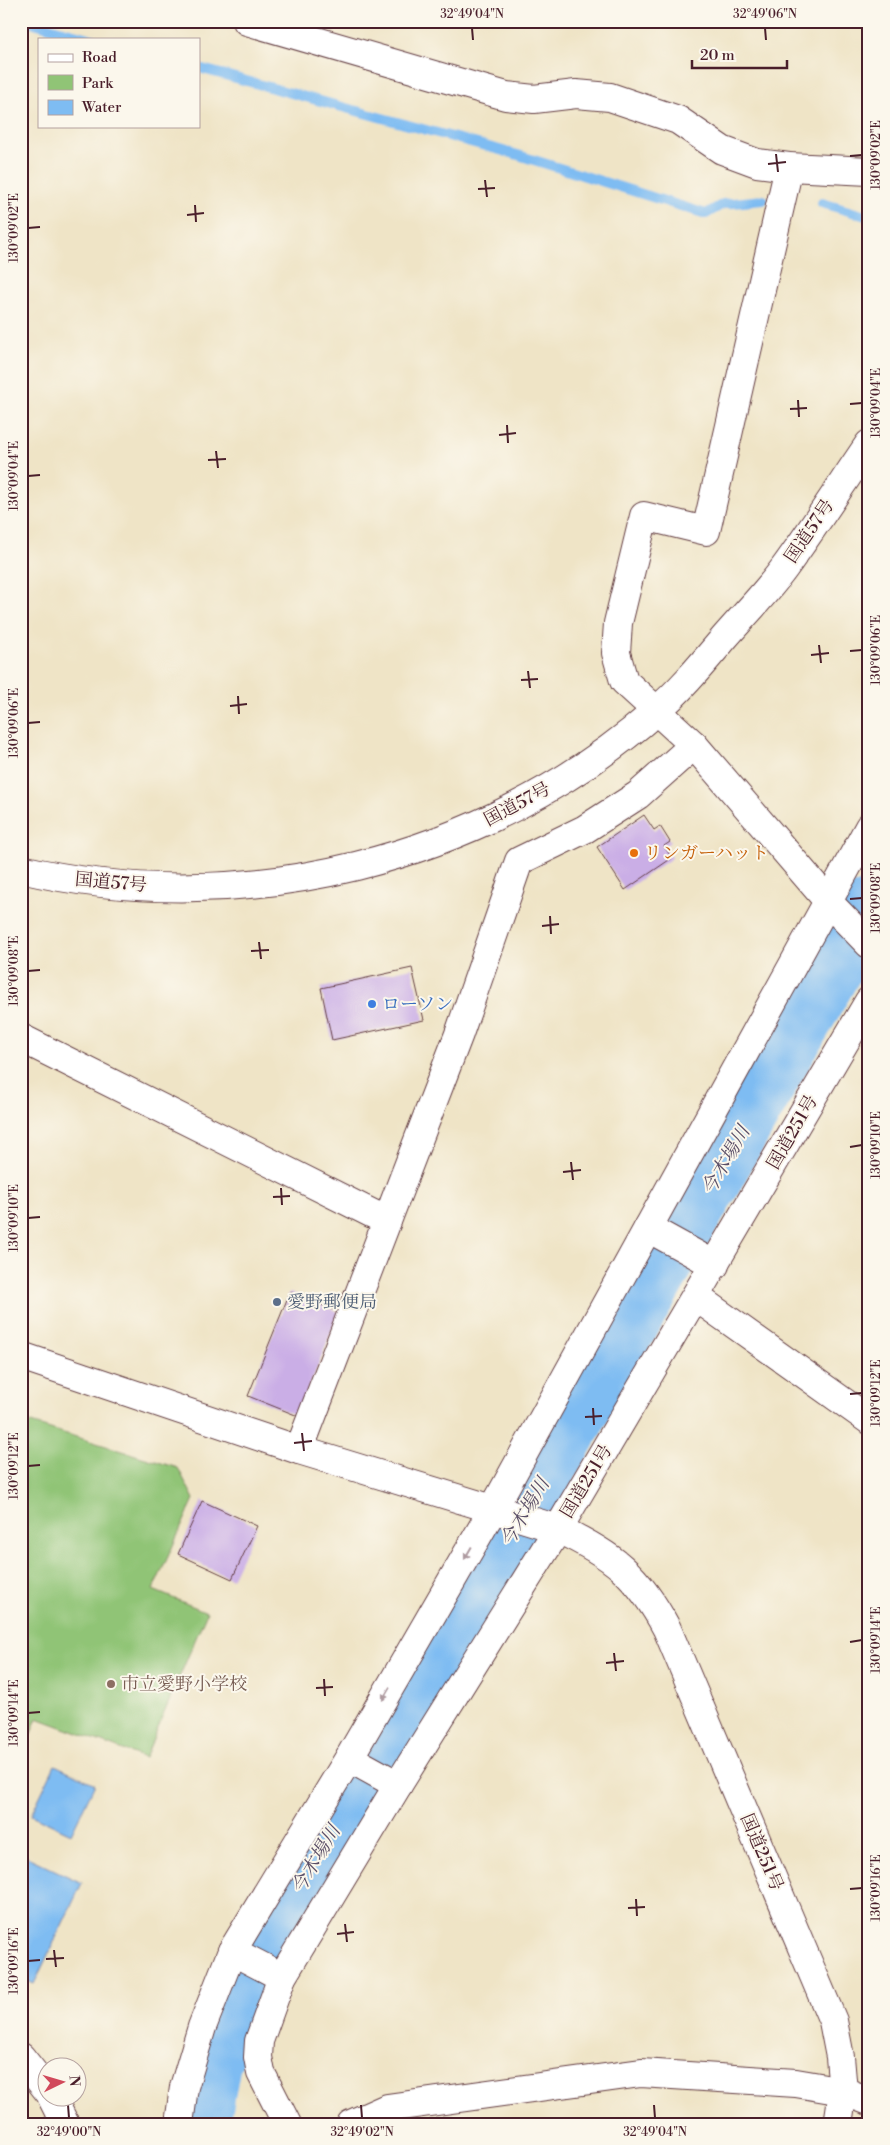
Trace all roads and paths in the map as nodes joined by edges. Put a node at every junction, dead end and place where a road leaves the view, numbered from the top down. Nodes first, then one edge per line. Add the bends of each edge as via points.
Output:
1 (246, 21) edge
2 (790, 167) junction
3 (869, 171) edge
4 (869, 444) edge
5 (656, 711) junction
6 (694, 746) junction
7 (869, 826) edge
8 (21, 869) edge
9 (831, 904) junction
10 (869, 944) edge
11 (869, 1001) edge
12 (21, 1038) edge
13 (387, 1221) junction
14 (653, 1232) junction
15 (703, 1259) junction
16 (696, 1297) junction
17 (21, 1356) edge
18 (869, 1420) edge
19 (299, 1450) junction
20 (497, 1512) junction
21 (550, 1528) junction
22 (353, 1760) junction
23 (393, 1782) junction
24 (237, 1953) junction
25 (277, 1974) junction
26 (21, 2057) edge
27 (38, 2078) edge
28 (843, 2091) junction
29 (869, 2101) edge
30 (57, 2108) edge
31 (65, 2124) edge
32 (179, 2124) edge
33 (287, 2124) edge
34 (351, 2124) edge
35 (838, 2124) edge

1 - 2 main road via 506,96 534,99 576,94 610,97 678,120 722,150 758,163
2 - 3 main road
2 - 5 main road via 706,531 644,516 618,623 616,653 624,681
4 - 5 main road, 国道57号 via 784,569 693,675
5 - 6 main road
5 - 8 main road, 国道57号 via 596,760 495,816 411,852 358,866 268,882 191,888 56,877
6 - 9 main road
6 - 13 main road via 638,795 585,829 519,861
7 - 9 main road
9 - 10 main road
9 - 14 main road
11 - 15 main road, 国道251号
12 - 13 main road
13 - 19 main road
14 - 15 main road
14 - 20 main road
15 - 16 main road, 国道251号
16 - 18 main road
16 - 21 main road, 国道251号
17 - 19 main road
19 - 20 main road
20 - 21 main road
20 -> 22 main road
21 - 23 main road
21 - 28 main road, 国道251号 via 589,1544 616,1562 640,1584 655,1605 833,2021
22 - 23 main road
22 - 24 main road
23 - 25 main road
24 - 25 main road
24 - 32 main road via 202,2027 184,2087
25 - 33 main road via 259,2041 258,2057 261,2073
26 - 27 main road
28 - 29 main road
28 - 34 main road via 796,2083 641,2073 387,2108
28 - 35 main road, 国道251号
30 - 31 main road

